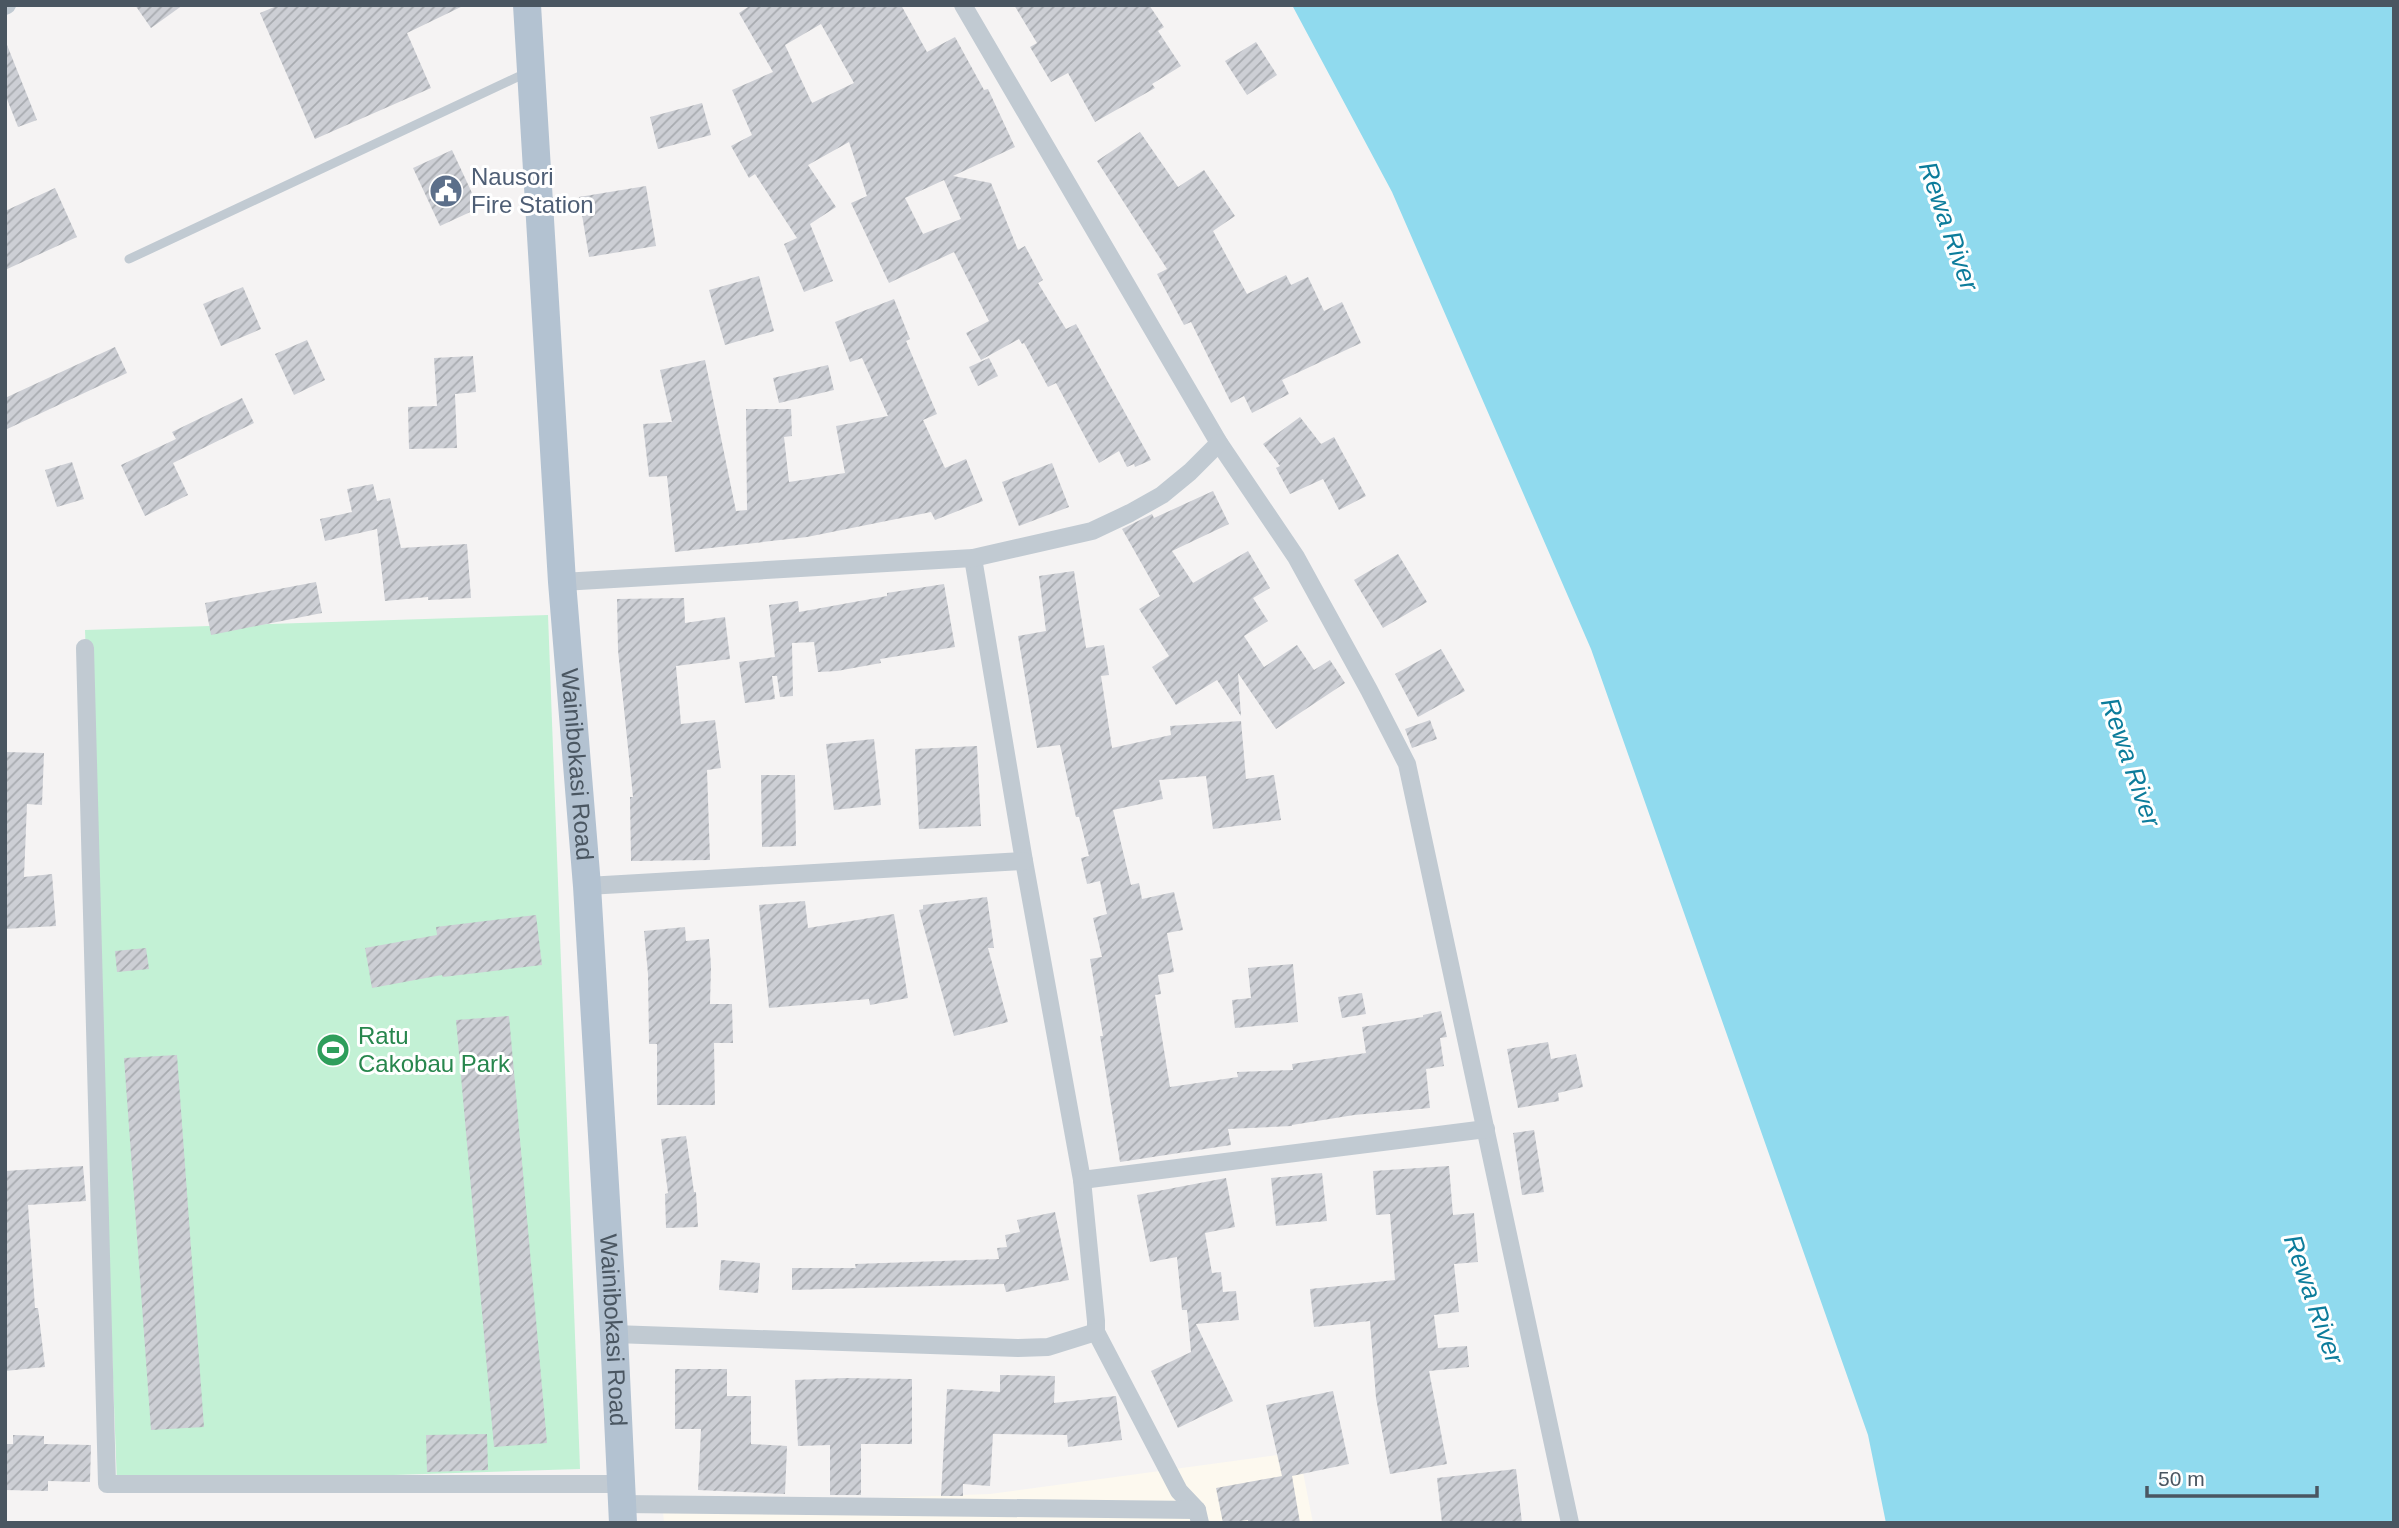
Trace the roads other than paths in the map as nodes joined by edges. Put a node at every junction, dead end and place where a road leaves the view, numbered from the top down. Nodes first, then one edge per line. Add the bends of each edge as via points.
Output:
1 (527, 5) edge
2 (963, 5) edge
3 (531, 71) junction
4 (129, 259) dead end
5 (1219, 443) junction
6 (973, 558) junction
7 (562, 582) junction
8 (85, 648) dead end
9 (1024, 861) junction
10 (587, 886) junction
11 (1486, 1129) junction
12 (1082, 1180) junction
13 (1096, 1332) junction
14 (614, 1334) junction
15 (621, 1504) edge
16 (1199, 1516) edge
17 (1570, 1523) edge

1 - 3 main road, Wainibokasi Road
2 - 5 street
3 - 4 lane
3 - 7 main road, Wainibokasi Road
5 - 6 street via 1171,487 1092,531
5 - 11 street via 1296,557 1406,764
6 - 7 street
6 - 9 street
7 - 10 main road, Wainibokasi Road
8 - 15 street via 107,1484
9 - 10 street
9 - 12 street
10 - 14 main road, Wainibokasi Road
11 - 12 street
11 - 17 street
12 - 13 street
13 - 14 street via 1048,1347 1018,1348
13 - 16 street via 1179,1491
14 - 15 main road, Wainibokasi Road
15 - 16 street

